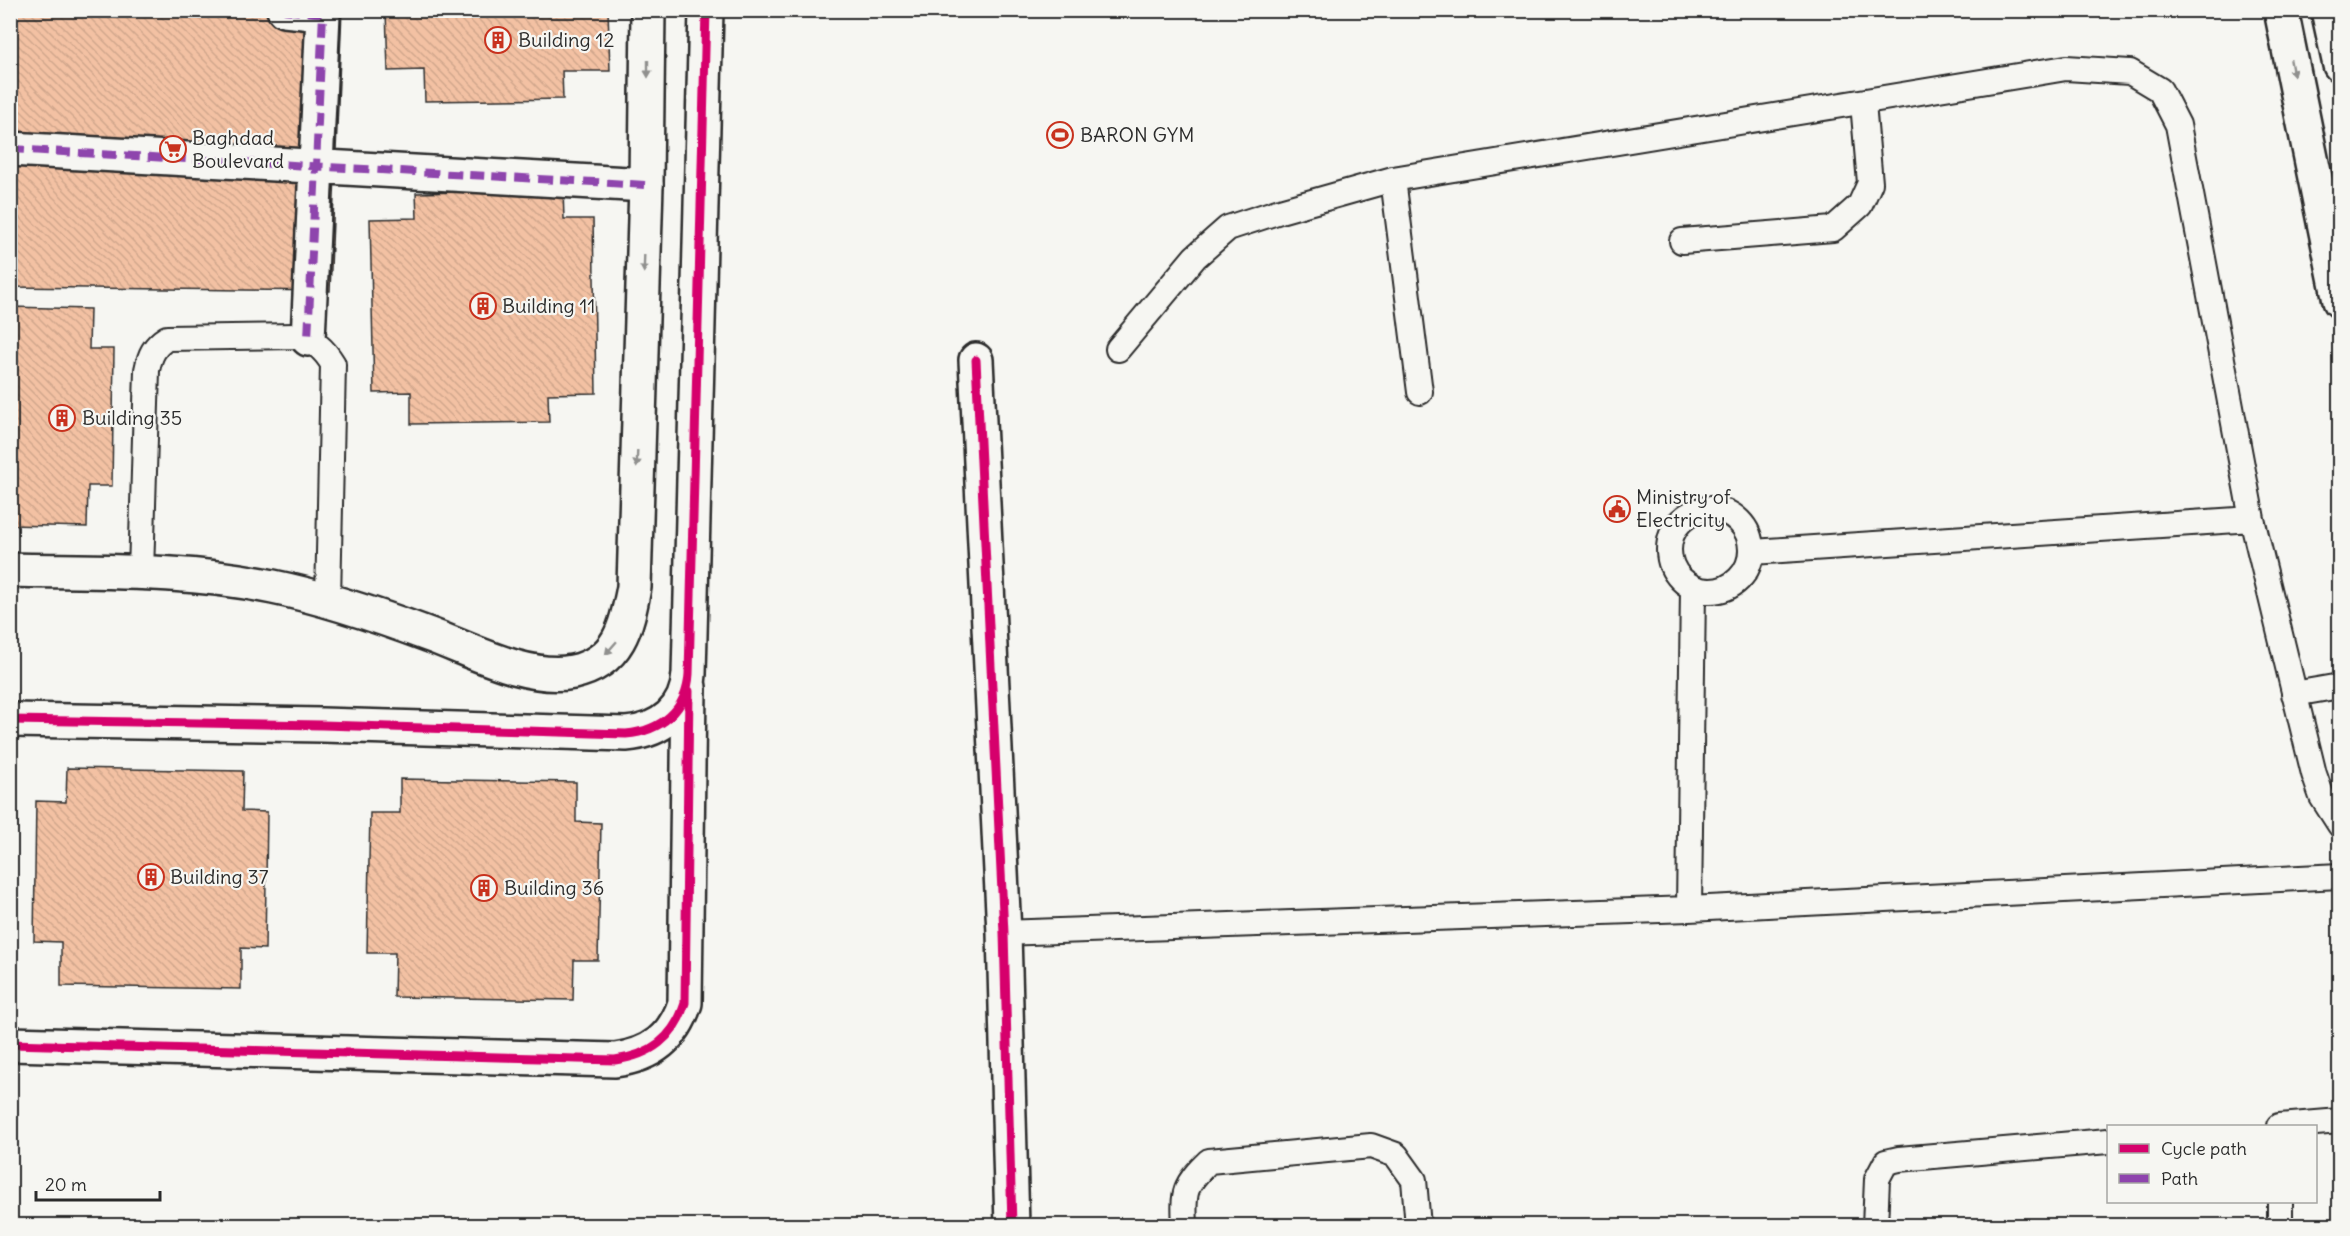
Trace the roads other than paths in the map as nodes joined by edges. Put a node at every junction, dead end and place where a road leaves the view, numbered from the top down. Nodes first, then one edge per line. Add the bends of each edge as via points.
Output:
1 (284, 10) edge
2 (648, 10) edge
3 (706, 10) edge
4 (2281, 10) edge
5 (2328, 10) edge
6 (2340, 65) edge
7 (1863, 103) junction
8 (10, 149) edge
9 (315, 166) junction
10 (1393, 179) junction
11 (646, 185) junction
12 (1682, 240) dead end
13 (2340, 301) edge
14 (308, 339) junction
15 (1118, 349) dead end
16 (976, 360) dead end
17 (1420, 392) dead end
18 (2252, 519) junction
19 (1752, 552) junction
20 (10, 570) edge
21 (141, 573) junction
22 (1693, 588) junction
23 (328, 600) junction
24 (689, 674) junction
25 (2340, 686) edge
26 (2294, 694) junction
27 (10, 720) edge
28 (2340, 825) edge
29 (2340, 876) edge
30 (1689, 909) junction
31 (1004, 933) junction
32 (10, 1044) edge
33 (2340, 1121) edge
34 (2292, 1125) edge
35 (2107, 1141) edge
36 (2280, 1203) edge
37 (1012, 1226) edge
38 (1185, 1226) edge
39 (1418, 1226) edge
40 (1875, 1226) edge
41 (2280, 1226) edge

1 - 9 street via 323,14
2 -> 11 street
3 - 24 street
4 -> 13 street
5 - 6 street
7 - 10 lane
7 - 12 lane via 1870,183 1860,205 1833,229
7 - 18 lane via 2066,68 2130,72 2160,90 2178,125
8 - 9 street
9 - 11 street
9 - 14 street
10 - 15 lane via 1228,228 1196,257
10 - 17 lane
11 -> 23 street via 634,586 627,623 614,648 595,664 573,672 529,671
14 - 21 lane via 167,338 155,347 147,370
14 - 23 lane via 333,364
16 - 31 street
18 - 19 lane
18 - 26 lane
19 - 22 lane via 1748,568 1725,589 1709,592
19 - 22 lane via 1749,536 1727,513 1712,509 1695,512 1682,520 1669,549 1671,564
20 - 21 street
21 - 23 street via 272,587
22 - 30 lane
24 - 27 street via 686,694 672,715 651,729 626,734
24 - 32 street via 685,1003 672,1031 648,1051 615,1060
25 - 26 lane
26 - 28 lane via 2322,797
29 - 30 lane
30 - 31 lane
31 - 37 street
33 - 34 lane
35 - 40 lane via 1886,1162 1877,1179
36 - 41 lane
38 - 39 lane via 1183,1199 1190,1179 1209,1161 1371,1146 1396,1155 1414,1180

